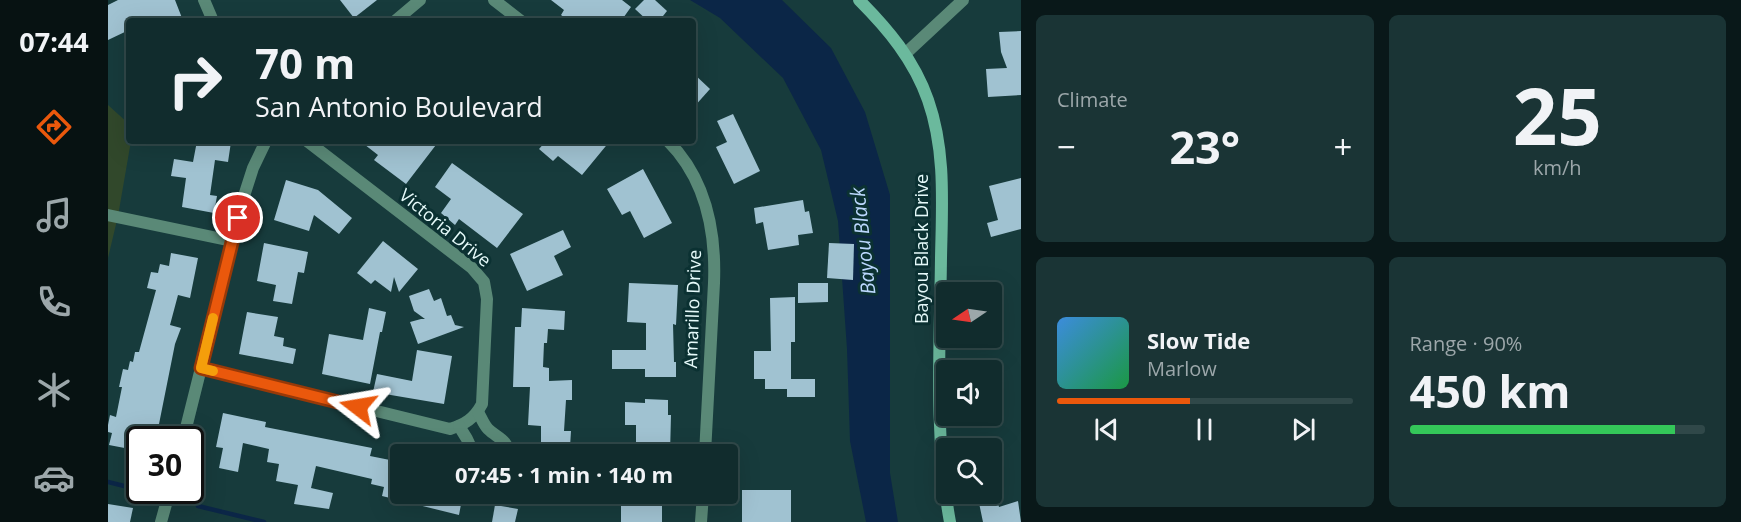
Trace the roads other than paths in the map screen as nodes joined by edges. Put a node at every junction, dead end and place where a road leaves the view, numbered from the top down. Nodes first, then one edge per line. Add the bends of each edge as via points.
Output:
1 (204, 0) edge
2 (420, 0) edge
3 (494, 0) edge
4 (859, 0) edge
5 (963, 0) edge
6 (212, 18) edge
7 (399, 18) edge
8 (517, 18) edge
9 (905, 54) junction
10 (265, 144) edge
11 (311, 144) edge
12 (671, 144) edge
13 (108, 214) edge
14 (232, 241) junction
15 (201, 368) junction
16 (478, 412) junction
17 (186, 426) edge
18 (459, 426) junction
19 (469, 444) edge
20 (506, 444) edge
21 (706, 444) edge
22 (166, 504) edge
23 (702, 504) edge
24 (160, 522) edge
25 (701, 522) edge
26 (950, 522) edge

1 - 6 street
2 - 7 street
3 - 8 street
4 - 9 main road, Bayou Black Drive
5 - 9 street
9 - 26 main road, Bayou Black Drive via 927,97 939,143 939,366 942,452
10 - 14 street via 253,168
11 - 16 street, Victoria Drive via 472,268 484,282 487,299 482,404
12 - 21 street, Amarillo Drive via 697,183 712,229 715,267
13 - 14 street
14 - 15 street
15 - 17 street
15 - 18 street via 450,429
16 - 18 street
16 - 20 street via 488,429
18 - 19 street
22 - 24 street
23 - 25 street

